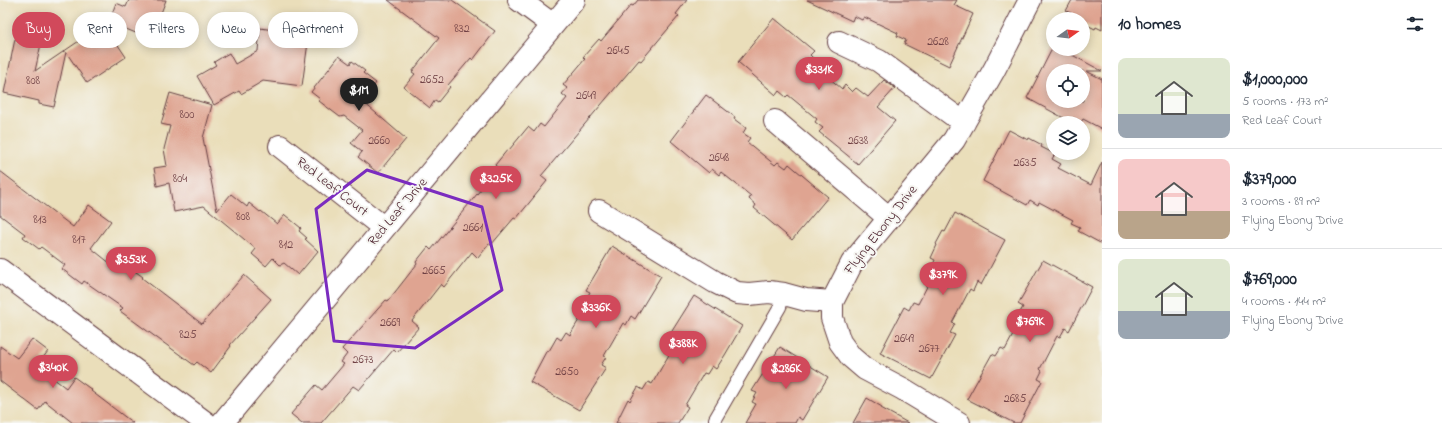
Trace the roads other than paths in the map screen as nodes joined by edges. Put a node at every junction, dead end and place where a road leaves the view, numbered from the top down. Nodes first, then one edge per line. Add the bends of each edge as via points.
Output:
1 (519, 0) edge
2 (574, 0) edge
3 (1029, 0) edge
4 (553, 25) junction
5 (839, 42) dead end
6 (775, 121) dead end
7 (964, 123) junction
8 (280, 146) dead end
9 (599, 211) dead end
10 (889, 218) junction
11 (384, 228) junction
12 (0, 270) edge
13 (784, 294) junction
14 (832, 302) junction
15 (715, 419) dead end
16 (206, 423) edge
17 (222, 423) edge
18 (959, 423) edge

1 - 4 street
2 - 4 street, Red Leaf Drive
3 - 7 street, Flying Ebony Drive
4 - 11 street, Red Leaf Drive
5 - 7 street via 879,61
6 - 10 street
7 - 10 street, Flying Ebony Drive via 954,140
8 - 11 street, Red Leaf Court
9 - 13 street via 737,293
10 - 14 street, Flying Ebony Drive via 852,263
11 - 17 street, Red Leaf Drive
12 - 16 street
13 - 14 street via 806,300
13 - 15 lane via 780,307
14 - 18 street via 832,318 840,342 851,357 865,370 903,389

